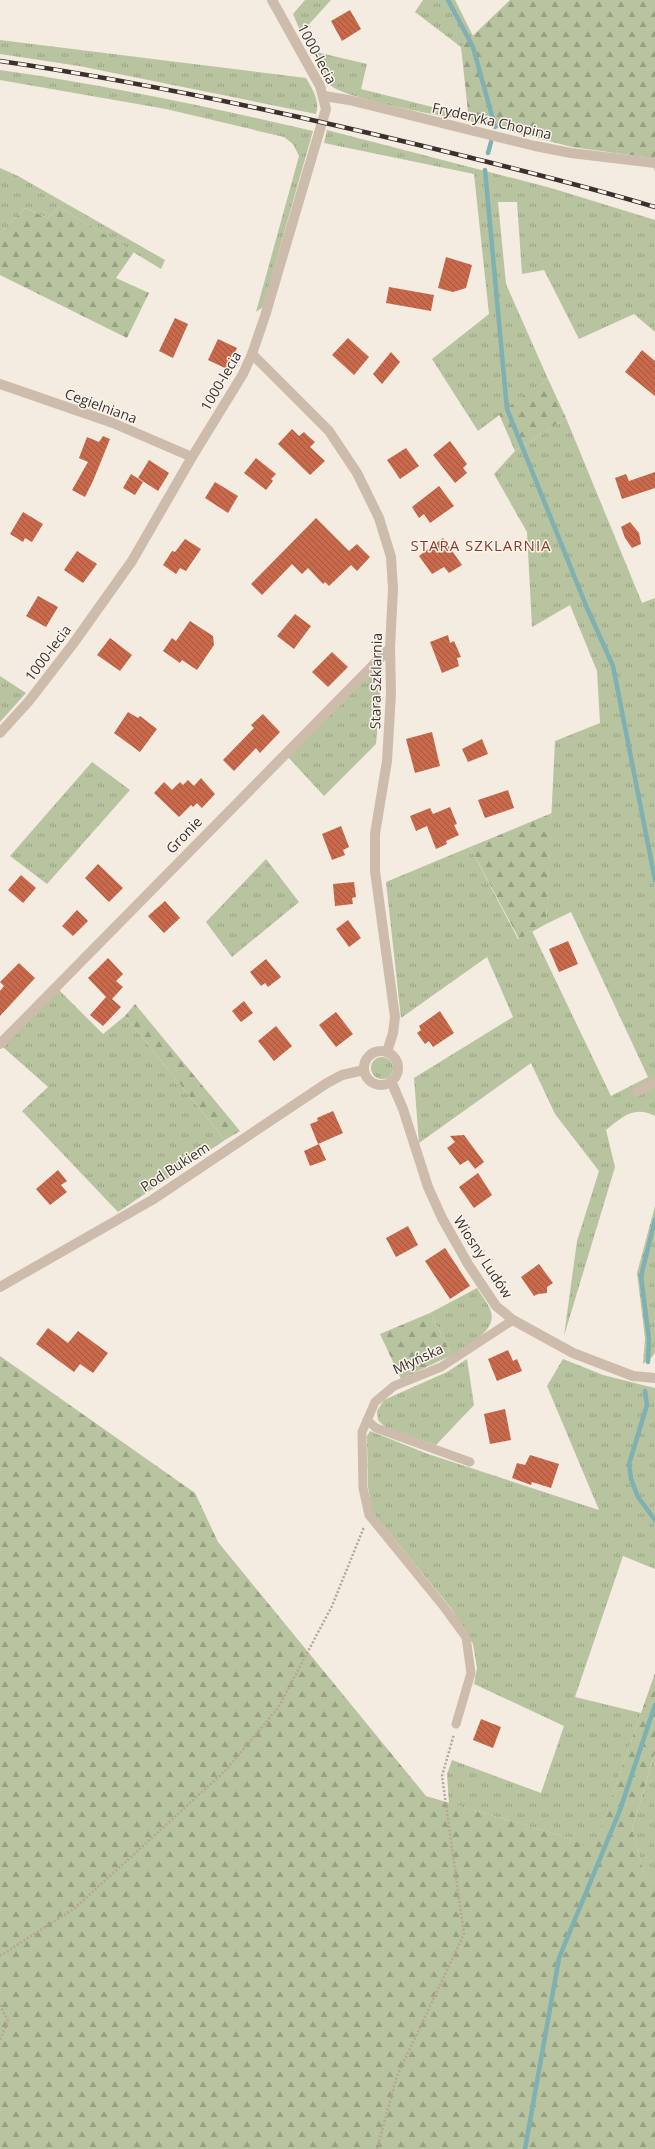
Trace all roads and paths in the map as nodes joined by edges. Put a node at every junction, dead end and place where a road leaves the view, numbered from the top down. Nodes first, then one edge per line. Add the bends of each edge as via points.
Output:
1 (272, 0) edge
2 (324, 96) junction
3 (655, 163) edge
4 (252, 354) junction
5 (0, 384) edge
6 (192, 457) junction
7 (390, 648) junction
8 (0, 733) edge
9 (0, 1044) edge
10 (387, 1052) junction
11 (364, 1070) junction
12 (391, 1081) junction
13 (655, 1082) edge
14 (637, 1092) dead end
15 (0, 1287) edge
16 (513, 1320) junction
17 (655, 1378) edge
18 (367, 1420) junction
19 (470, 1462) dead end
20 (369, 1515) junction
21 (456, 1724) joint
22 (0, 1956) edge
23 (0, 2005) edge
24 (0, 2040) edge
25 (377, 2149) edge

1 - 2 street, 1000-lecia
2 - 3 street, Fryderyka Chopina via 535,146
2 - 4 street, 1000-lecia via 326,109
4 - 6 street, 1000-lecia via 243,374
4 - 7 street, Stara Szklarnia via 328,431 357,472 379,518 391,557 393,589
5 - 6 street, Cegielniana via 113,423
6 - 8 street, 1000-lecia via 132,561 73,644 29,701
7 - 9 street, Gronie
7 - 10 street, Stara Szklarnia via 391,693 387,761 375,834 375,871 395,1017
10 - 11 street via 377,1051 368,1056
10 - 12 street via 398,1063 397,1073
11 - 12 street via 374,1083 386,1084
11 - 15 street, Pod Bukiem via 342,1075 327,1083 152,1200
12 - 16 street, Wiosny Ludów via 404,1109 428,1187 442,1218 496,1306
13 - 14 lane
16 - 17 street, Wiosny Ludów via 573,1353 633,1376
16 - 18 lane, Młyńska via 441,1367 394,1386 375,1402
18 - 19 lane via 376,1428
18 - 20 lane, Młyńska via 362,1432 363,1488
20 - 21 lane, Młyńska via 466,1637 472,1673
20 - 22 path via 332,1606 278,1708 226,1770 75,1908
21 - 25 path via 442,1776 464,1934 398,2076
23 - 24 path via 8,2021

